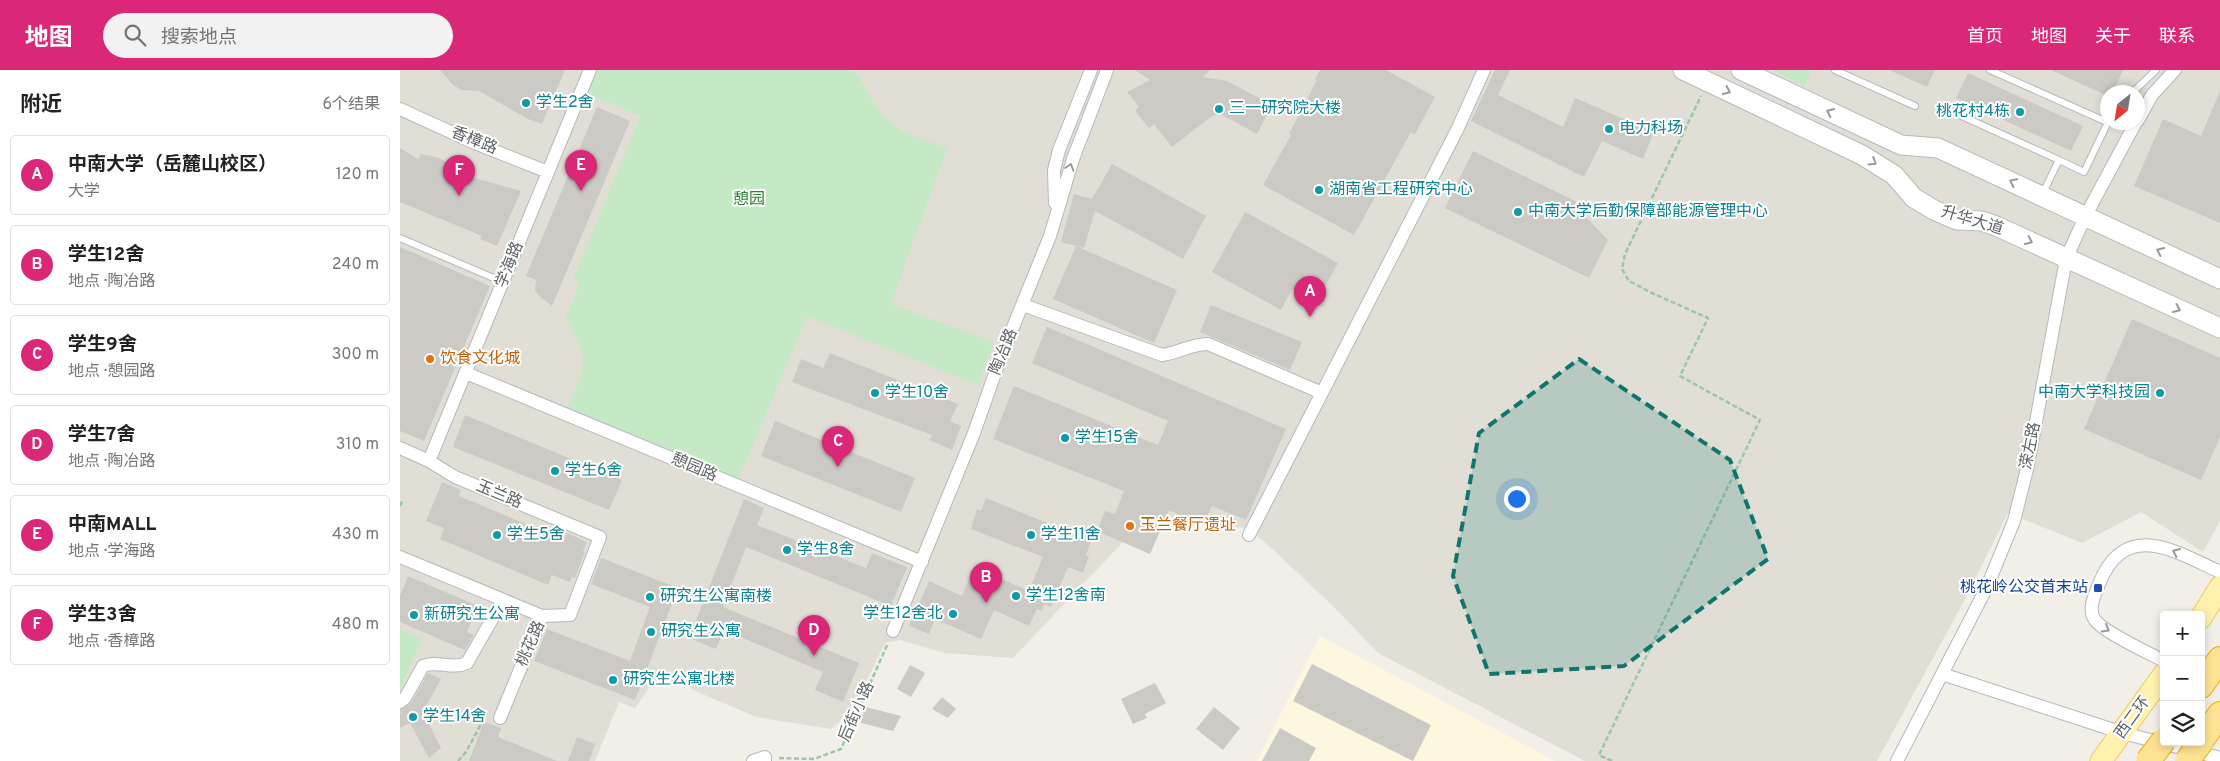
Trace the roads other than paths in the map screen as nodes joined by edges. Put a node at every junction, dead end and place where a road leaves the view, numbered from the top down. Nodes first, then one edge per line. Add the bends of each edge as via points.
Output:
1 (590, 70) edge
2 (1091, 70) edge
3 (1108, 70) edge
4 (1484, 70) edge
5 (1683, 70) edge
6 (1741, 70) edge
7 (1835, 70) edge
8 (1990, 70) edge
9 (2156, 70) edge
10 (2175, 70) edge
11 (2140, 85) edge
12 (1915, 106) dead end
13 (2145, 107) edge
14 (400, 109) edge
15 (1955, 113) dead end
16 (2100, 119) edge
17 (2103, 130) edge
18 (2132, 130) edge
19 (2059, 160) junction
20 (548, 172) junction
21 (2042, 196) junction
22 (1055, 213) junction
23 (2085, 217) junction
24 (400, 238) edge
25 (2066, 259) junction
26 (2220, 279) edge
27 (503, 282) junction
28 (1023, 305) junction
29 (2220, 328) edge
30 (466, 373) junction
31 (1322, 393) junction
32 (400, 448) edge
33 (429, 460) junction
34 (1250, 535) dead end
35 (600, 538) joint
36 (400, 557) edge
37 (922, 562) junction
38 (2220, 572) edge
39 (2220, 587) edge
40 (503, 600) junction
41 (2205, 611) edge
42 (542, 616) junction
43 (893, 631) road end
44 (2160, 659) edge
45 (2220, 659) edge
46 (1942, 674) junction
47 (2160, 680) edge
48 (2205, 680) edge
49 (400, 702) edge
50 (500, 718) dead end
51 (2208, 732) edge
52 (2123, 733) junction
53 (2160, 745) edge
54 (2220, 758) edge
55 (1897, 761) edge
56 (2101, 761) edge
57 (2148, 761) edge
58 (2187, 761) edge

1 - 20 street, 学海路
2 - 22 street via 1066,129 1056,164
22 -> 3 street, 陶冶路 via 1081,134
4 - 31 street via 1457,130
5 -> 25 street, 升华大道 via 1862,155 1894,175 1914,198 1934,210 1957,220 1982,221 1996,226
21 -> 6 street via 1938,148 1900,145
7 - 12 lane
8 - 16 lane
9 - 11 lane
10 - 13 street, 溁左路
14 - 20 street, 香樟路
15 - 19 lane
17 - 19 lane via 2084,172
18 - 23 street, 溁左路
19 - 21 lane
20 - 27 street, 学海路
21 - 23 street
22 - 28 street, 陶冶路 via 1050,236
23 - 25 street, 溁左路
26 -> 23 street
24 - 27 lane
25 -> 29 street, 升华大道
25 - 46 street, 溁左路 via 2028,465 2014,521 1987,587
27 - 30 street, 学海路
28 - 31 street via 1162,355 1176,353 1194,344 1208,344
28 - 37 street, 陶冶路
30 - 33 street, 学海路
30 - 37 street, 憩园路
31 - 34 street
32 - 33 street, 玉兰路
33 - 35 street, 玉兰路 via 455,477
35 - 42 street, 桃花路 via 570,614
36 - 40 street
37 - 43 street, 陶冶路
38 -> 44 street via 2155,545 2124,550 2105,570 2091,607 2094,619 2104,628
39 - 41 main road
40 - 42 street
40 - 49 street via 467,664 423,666
42 - 50 street, 桃花路
45 - 48 highway
46 - 52 street
46 - 55 street, 溁左路
47 - 52 main road, 西二环
51 - 58 highway, bridge
52 - 54 street
52 - 56 main road, 西二环
53 - 57 highway, bridge

